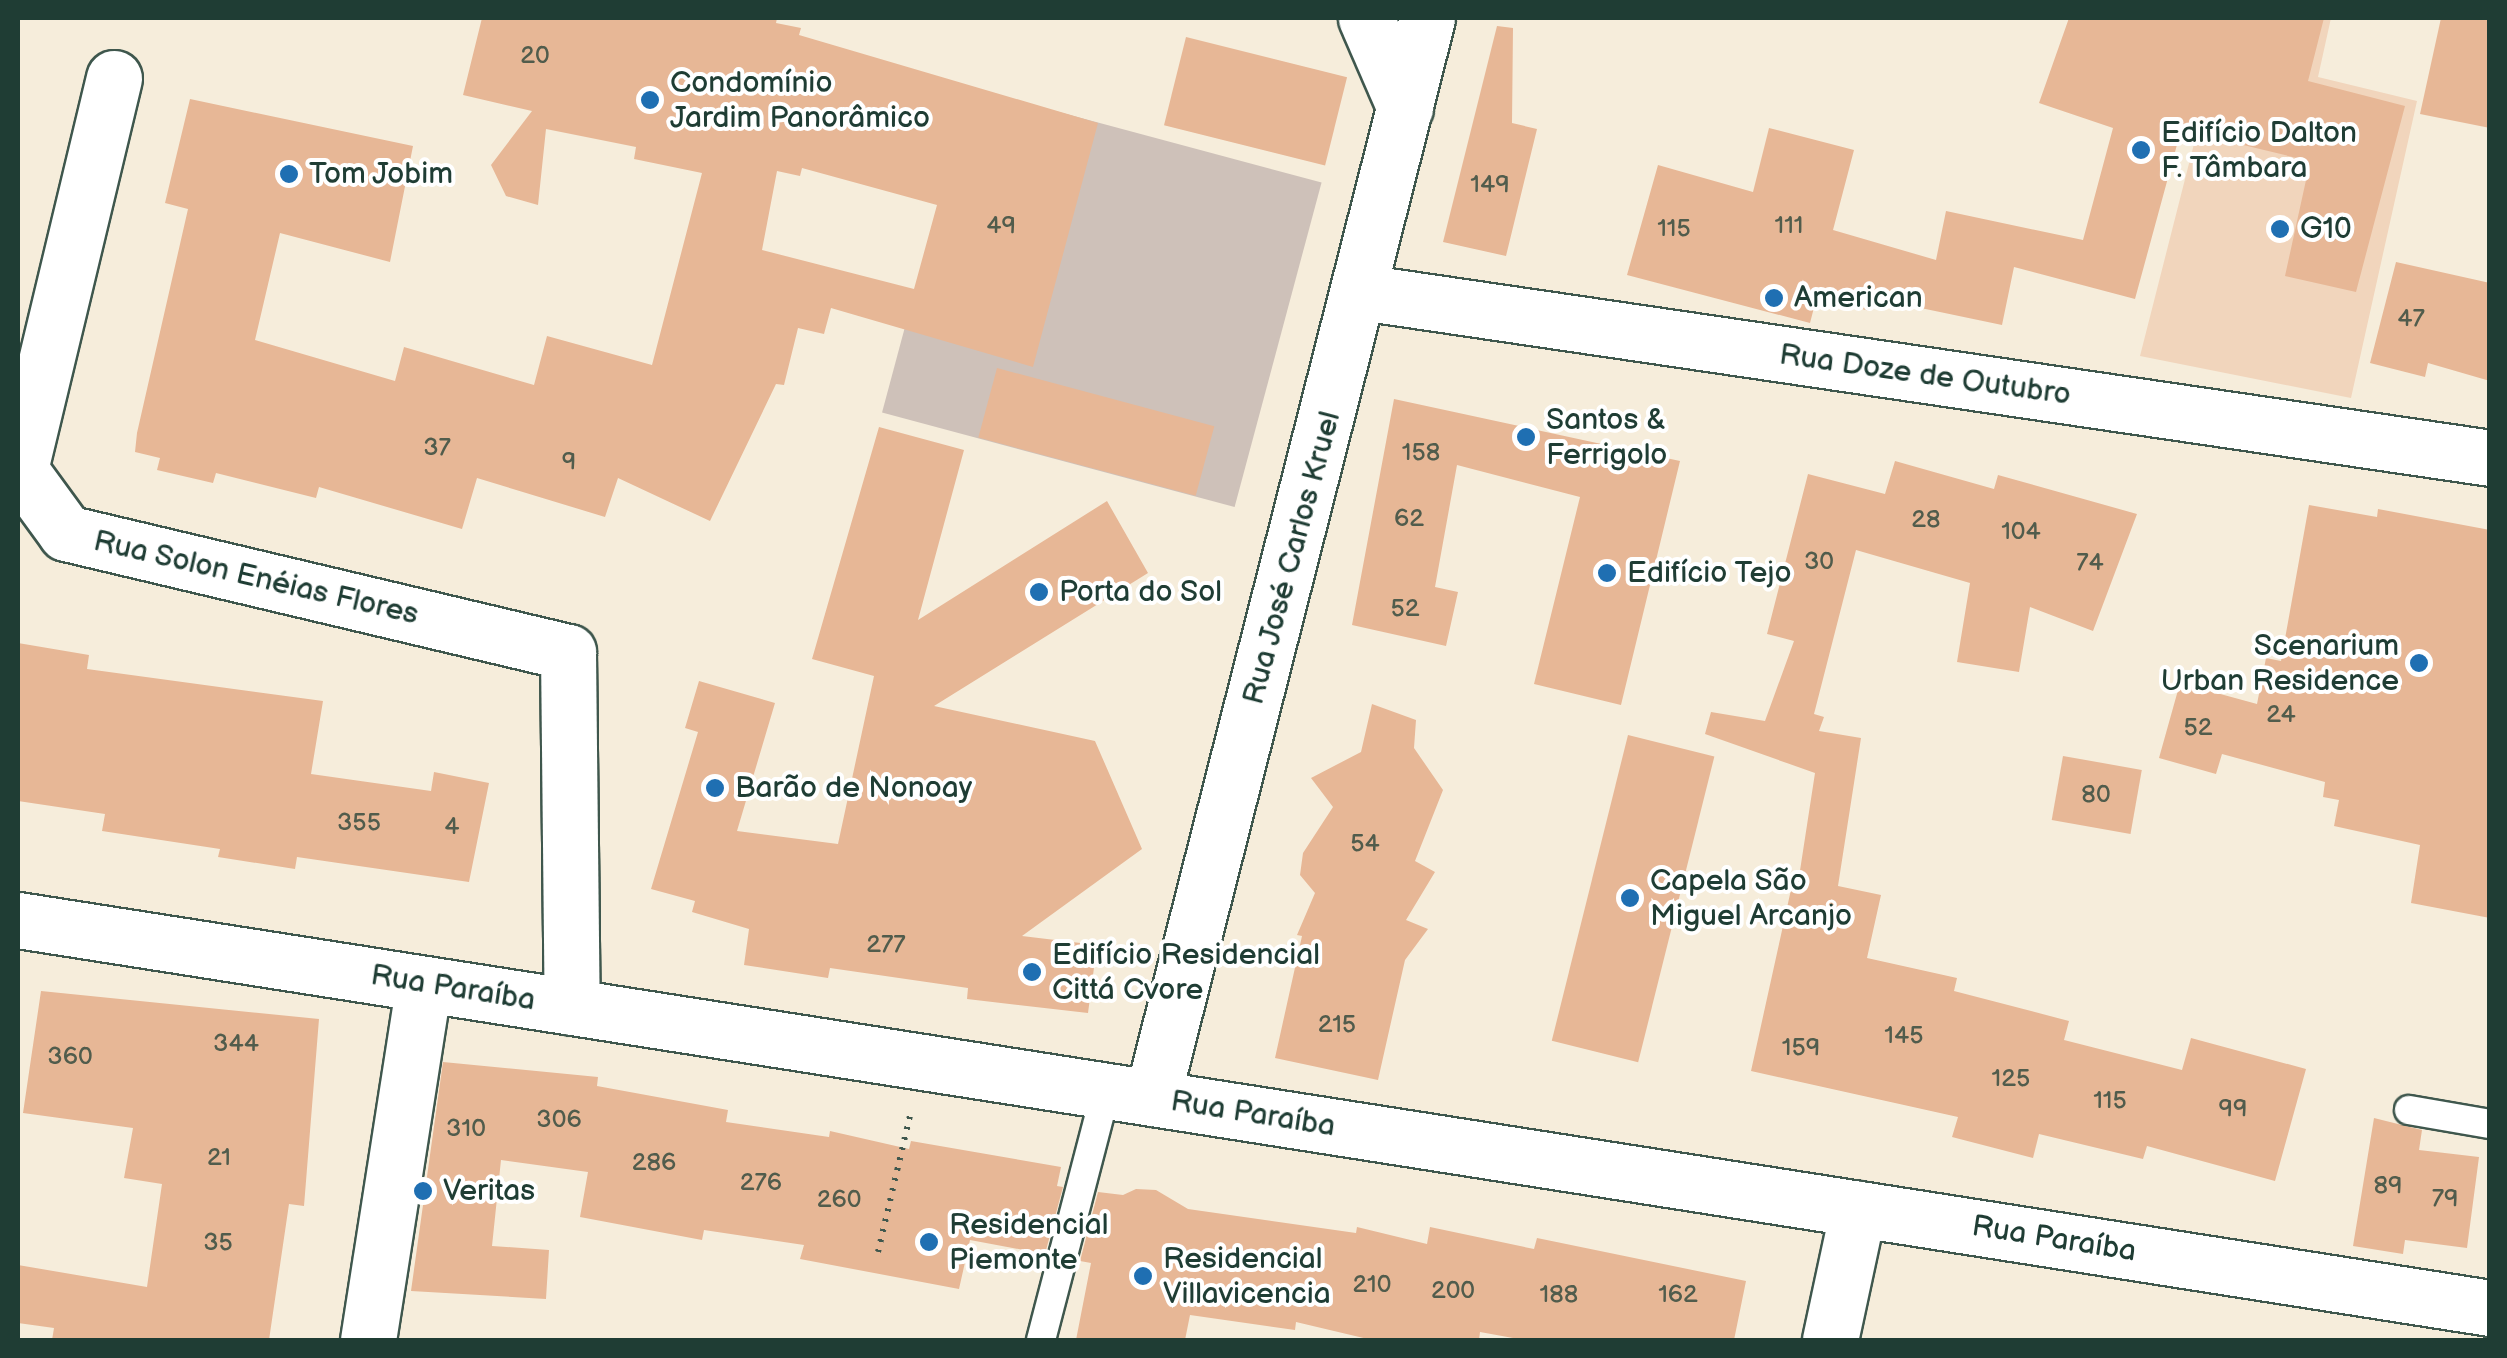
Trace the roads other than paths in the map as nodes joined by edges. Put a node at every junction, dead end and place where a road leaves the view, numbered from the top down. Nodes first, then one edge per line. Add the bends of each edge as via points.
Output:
1 (1366, 18) edge
2 (1427, 18) edge
3 (114, 78) dead end
4 (1405, 108) junction
5 (1361, 292) junction
6 (2490, 458) edge
7 (18, 920) edge
8 (424, 984) junction
9 (572, 1007) junction
10 (1129, 1094) junction
11 (2409, 1110) dead end
12 (2490, 1124) edge
13 (1858, 1209) junction
14 (2490, 1308) edge
15 (368, 1340) edge
16 (1040, 1340) edge
17 (1830, 1340) edge

1 - 4 street
2 - 4 street, Rua José Carlos Kruel
3 - 9 street, Rua Solon Enéias Flores via 20,470 66,533 568,652
4 - 5 street, Rua José Carlos Kruel
5 - 6 street, Rua Doze de Outubro
5 - 10 street, Rua José Carlos Kruel
7 - 8 street, Rua Paraíba
8 - 9 street, Rua Paraíba
8 - 15 street
9 - 10 street, Rua Paraíba
10 - 13 street, Rua Paraíba
10 - 16 lane
11 - 12 lane
13 - 14 street, Rua Paraíba
13 - 17 street

